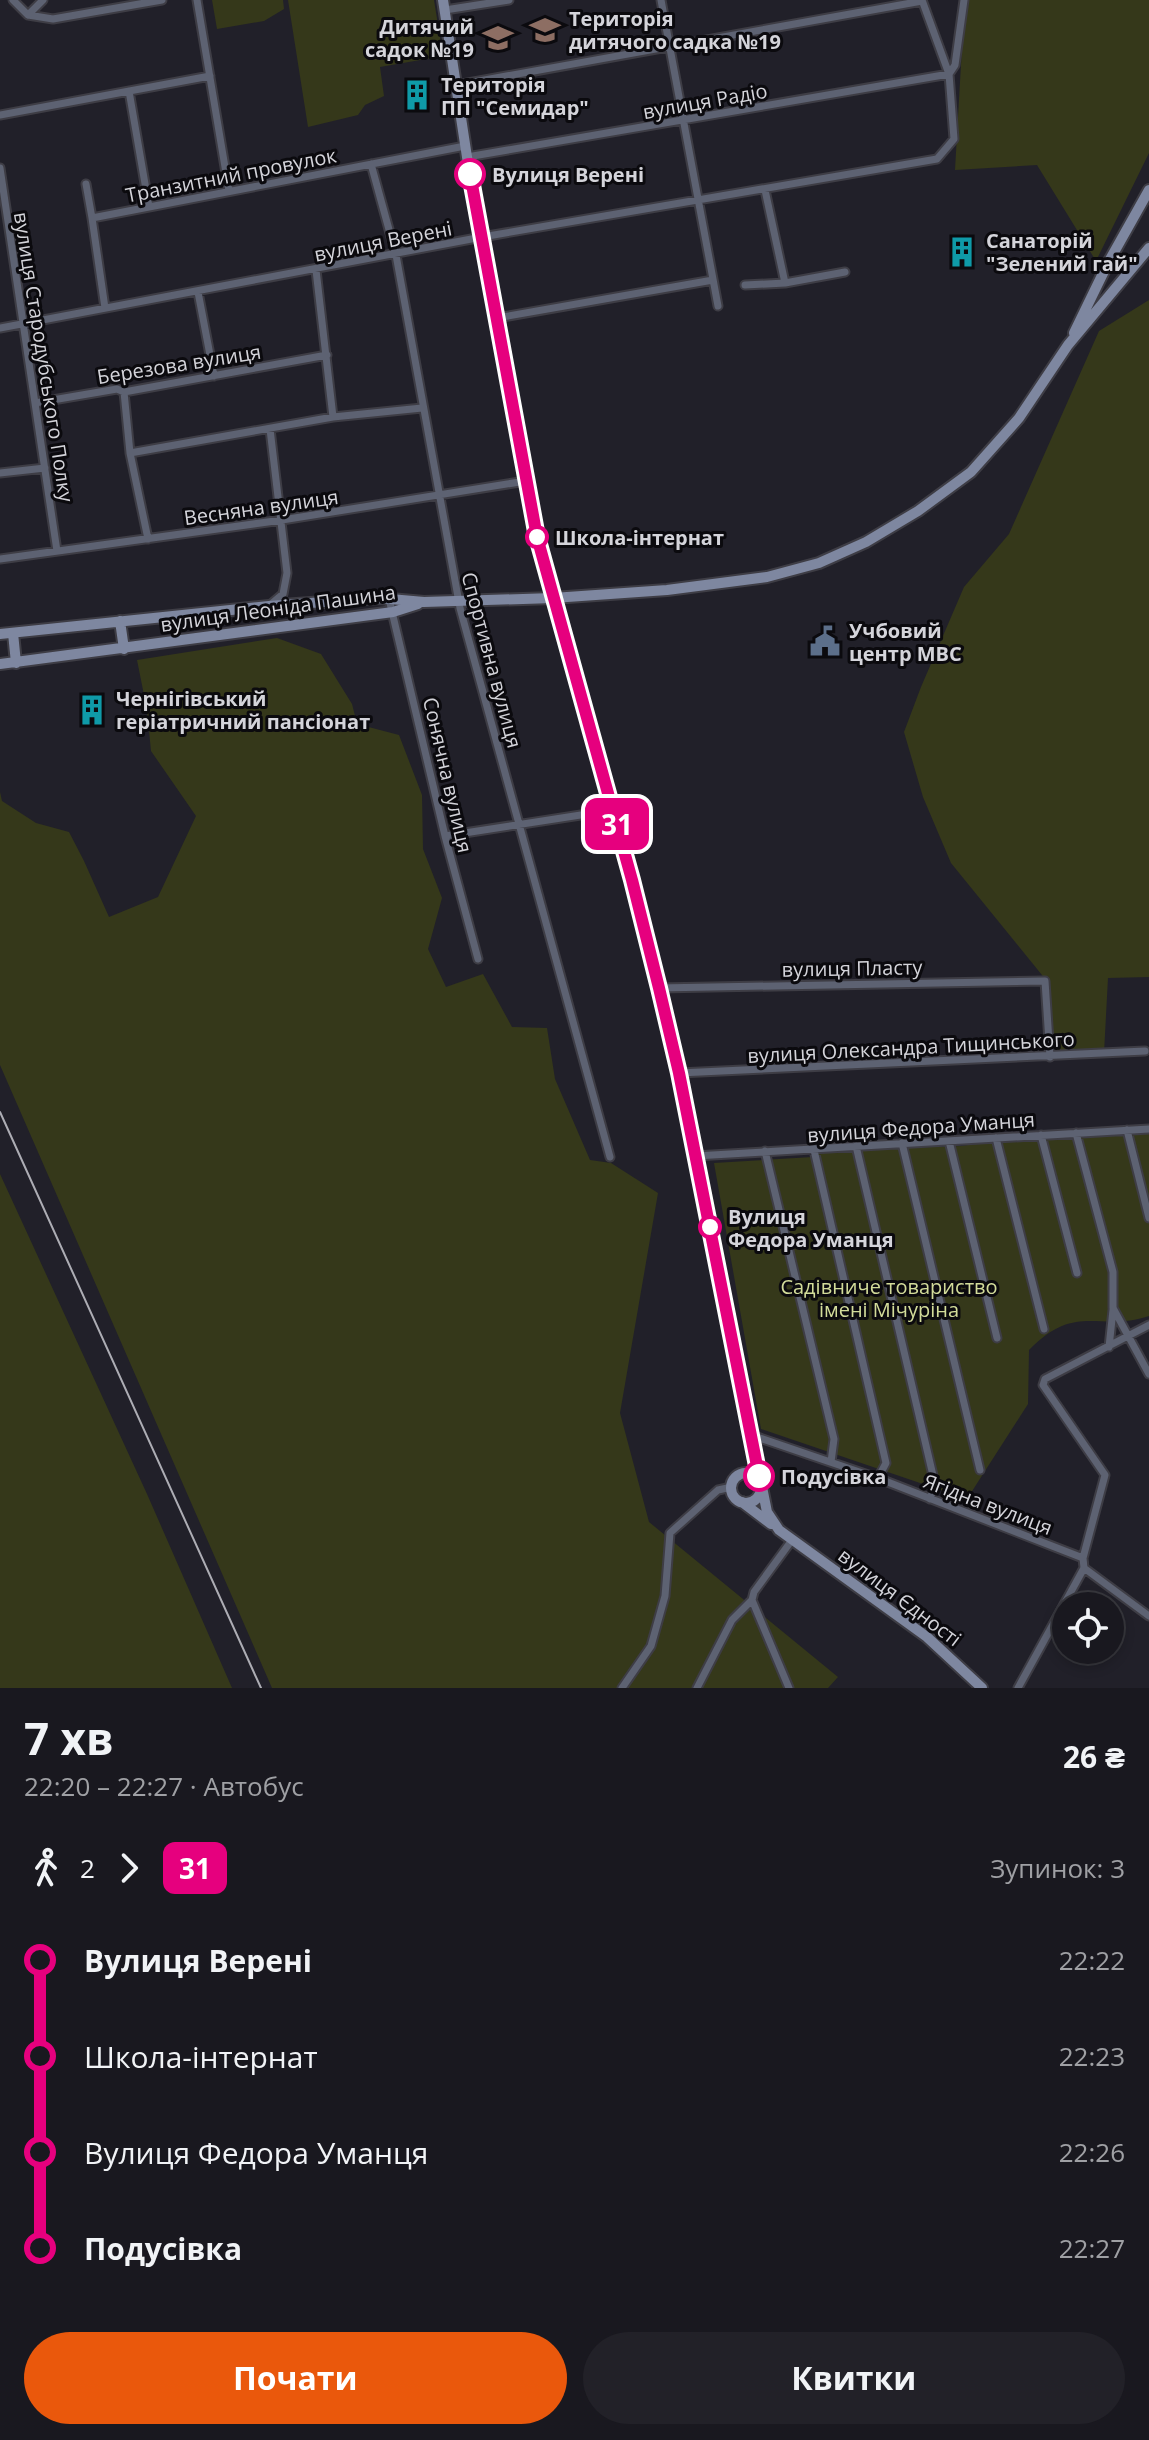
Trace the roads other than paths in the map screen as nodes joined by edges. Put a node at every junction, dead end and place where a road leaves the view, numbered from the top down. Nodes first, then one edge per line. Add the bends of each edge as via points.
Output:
1 (13, 0) edge
2 (43, 0) edge
3 (162, 0) edge
4 (197, 0) edge
5 (509, 0) edge
6 (661, 0) edge
7 (922, 0) edge
8 (964, 0) edge
9 (444, 5) edge
10 (28, 15) junction
11 (670, 46) junction
12 (949, 74) junction
13 (210, 76) junction
14 (457, 85) junction
15 (129, 91) junction
16 (0, 115) edge
17 (683, 121) junction
18 (466, 152) junction
19 (371, 164) junction
20 (0, 168) edge
21 (86, 184) dead end
22 (765, 190) junction
23 (1149, 190) edge
24 (229, 191) junction
25 (697, 199) junction
26 (149, 207) junction
27 (92, 218) junction
28 (482, 237) junction
29 (11, 242) junction
30 (0, 244) edge
31 (1149, 248) edge
32 (396, 255) junction
33 (316, 270) junction
34 (845, 272) dead end
35 (713, 280) junction
36 (785, 283) junction
37 (745, 285) dead end
38 (198, 292) junction
39 (718, 306) dead end
40 (105, 308) junction
41 (497, 318) junction
42 (24, 323) junction
43 (0, 328) edge
44 (1068, 345) junction
45 (327, 355) junction
46 (214, 376) junction
47 (124, 392) junction
48 (35, 403) junction
49 (422, 408) junction
50 (333, 417) junction
51 (270, 429) junction
52 (130, 453) junction
53 (45, 468) junction
54 (0, 473) edge
55 (526, 481) junction
56 (438, 497) junction
57 (282, 520) junction
58 (148, 539) junction
59 (57, 551) junction
60 (0, 559) edge
61 (553, 598) junction
62 (389, 599) junction
63 (458, 599) junction
64 (424, 602) junction
65 (269, 606) junction
66 (393, 612) junction
67 (120, 621) junction
68 (13, 633) junction
69 (0, 634) edge
70 (124, 649) junction
71 (16, 663) junction
72 (0, 664) edge
73 (613, 810) junction
74 (519, 825) junction
75 (445, 836) junction
76 (478, 959) dead end
77 (659, 988) junction
78 (1145, 1051) dead end
79 (1050, 1057) junction
80 (679, 1073) junction
81 (1149, 1129) edge
82 (1127, 1130) junction
83 (1076, 1133) junction
84 (1041, 1135) junction
85 (996, 1138) junction
86 (949, 1141) junction
87 (902, 1143) junction
88 (856, 1146) junction
89 (814, 1150) junction
90 (765, 1151) junction
91 (695, 1156) junction
92 (610, 1157) dead end
93 (1149, 1218) edge
94 (1077, 1273) dead end
95 (1113, 1308) junction
96 (1149, 1325) edge
97 (1044, 1329) dead end
98 (1129, 1337) junction
99 (997, 1338) dead end
100 (1109, 1347) junction
101 (1149, 1374) edge
102 (750, 1430) junction
103 (831, 1462) junction
104 (980, 1470) dead end
105 (739, 1475) junction
106 (878, 1478) junction
107 (761, 1486) junction
108 (732, 1487) junction
109 (930, 1499) junction
110 (740, 1501) junction
111 (779, 1530) junction
112 (792, 1540) junction
113 (1083, 1558) junction
114 (1084, 1568) junction
115 (752, 1600) junction
116 (1149, 1616) edge
117 (622, 1688) edge
118 (697, 1688) edge
119 (789, 1688) edge
120 (982, 1688) edge
121 (1018, 1688) edge

1 - 10 street
2 - 10 street
3 - 10 street via 53,19
4 - 13 street
5 - 9 street
6 - 11 street
7 - 11 street
7 - 12 street
8 - 12 street via 955,65
9 - 14 main road, вулиця Єдності
11 - 14 street
11 - 17 street
12 - 17 street, вулиця Радіо
12 - 22 street, вулиця Верені via 954,139 937,159
13 - 15 street
13 - 24 street
14 - 18 main road, вулиця Єдності
15 - 16 street
15 - 26 street
17 - 18 street, вулиця Радіо
17 - 25 street
18 - 19 street, Транзитний провулок
18 - 28 main road, вулиця Єдності
19 - 24 street, Транзитний провулок
19 - 32 street, Спортивна вулиця
20 - 29 street, вулиця Стародубського Полку
21 - 27 street
22 - 25 street, вулиця Верені
22 - 36 street
23 - 44 main road
24 - 26 street, Транзитний провулок
25 - 28 street, вулиця Верені
25 - 35 street
26 - 27 street, Транзитний провулок
27 - 40 street
28 - 32 street, вулиця Верені
28 - 41 main road, вулиця Єдності
29 - 30 street
29 - 42 street, вулиця Стародубського Полку
31 - 44 main road
32 - 33 street, вулиця Верені
32 - 49 street, Спортивна вулиця
33 - 38 street, вулиця Верені
33 - 45 street
34 - 36 street
35 - 39 street
35 - 41 street
36 - 37 street
38 - 40 street, вулиця Верені
38 - 46 street
40 - 42 street, вулиця Верені
41 - 55 main road, вулиця Єдності
42 - 43 street, вулиця Верені
42 - 48 street, вулиця Стародубського Полку
44 - 61 main road via 1019,418 971,472 866,542 819,563 767,577
45 - 46 street, Березова вулиця
45 - 50 street
46 - 47 street, Березова вулиця
47 - 48 street, Березова вулиця
47 - 52 street
48 - 53 street, вулиця Стародубського Полку
49 - 50 street
49 - 56 street, Спортивна вулиця
50 - 51 street
51 - 52 street
51 - 57 street
52 - 58 street
53 - 54 street
53 - 59 street, вулиця Стародубського Полку
55 - 56 street, Весняна вулиця
55 - 61 main road, вулиця Єдності
56 - 57 street, Весняна вулиця
56 - 63 street, Спортивна вулиця
57 - 58 street, Весняна вулиця
57 - 65 street via 287,573 283,594
58 - 59 street, Весняна вулиця
59 - 60 street, Весняна вулиця
61 - 63 main road
61 - 73 main road, вулиця Єдності
62 - 64 main road, вулиця Леоніда Пашина
62 - 65 main road, вулиця Леоніда Пашина
62 - 66 street, Сонячна вулиця
63 - 64 main road
63 - 74 street, Спортивна вулиця
64 - 66 main road, вулиця Леоніда Пашина
65 - 67 main road, вулиця Леоніда Пашина
66 - 70 main road, вулиця Леоніда Пашина
66 - 75 street, Сонячна вулиця
67 - 68 main road, вулиця Леоніда Пашина
67 - 70 main road
68 - 69 main road, вулиця Леоніда Пашина
68 - 71 main road
70 - 71 main road, вулиця Леоніда Пашина
71 - 72 main road, вулиця Леоніда Пашина
73 - 74 street
73 - 77 main road, вулиця Єдності
74 - 75 street
74 - 92 street, Спортивна вулиця
75 - 76 street, Сонячна вулиця
77 - 79 street, вулиця Пласту via 1045,981
77 - 80 main road, вулиця Єдності
78 - 79 street, вулиця Олександра Тищинського
79 - 80 street, вулиця Олександра Тищинського
80 - 91 main road, вулиця Єдності
81 - 82 street, вулиця Федора Уманця
82 - 83 street, вулиця Федора Уманця
82 - 93 street
83 - 84 street, вулиця Федора Уманця
83 - 95 street via 1113,1272
84 - 85 street, вулиця Федора Уманця
84 - 94 street
85 - 86 street, вулиця Федора Уманця
85 - 97 street
86 - 87 street, вулиця Федора Уманця
86 - 99 street
87 - 88 street, вулиця Федора Уманця
87 - 104 street
88 - 89 street, вулиця Федора Уманця
88 - 109 street via 935,1484
89 - 90 street, вулиця Федора Уманця
89 - 106 street via 886,1463
90 - 91 street, вулиця Федора Уманця
90 - 103 street via 834,1439
91 - 102 main road, вулиця Єдності
95 - 98 street
95 - 100 street
96 - 98 street
98 - 100 street
98 - 101 street
100 - 113 street via 1045,1379 1043,1385 1105,1475
102 - 103 street, Ягідна вулиця
102 - 105 main road via 748,1461
102 - 107 main road, вулиця Єдності
103 - 106 street, Ягідна вулиця
105 - 107 main road via 753,1475
105 - 108 main road
106 - 109 street, Ягідна вулиця
107 - 110 main road via 753,1500
107 - 111 main road, вулиця Єдності via 767,1512
108 - 110 main road
108 - 117 street via 718,1490 670,1533 665,1596 651,1646
109 - 113 street, Ягідна вулиця
110 - 111 main road
111 - 112 main road, вулиця Єдності
112 - 115 street
112 - 120 main road, вулиця Єдності via 927,1637
113 - 114 street
114 - 116 street
114 - 121 street
115 - 118 street via 732,1620
115 - 119 street

